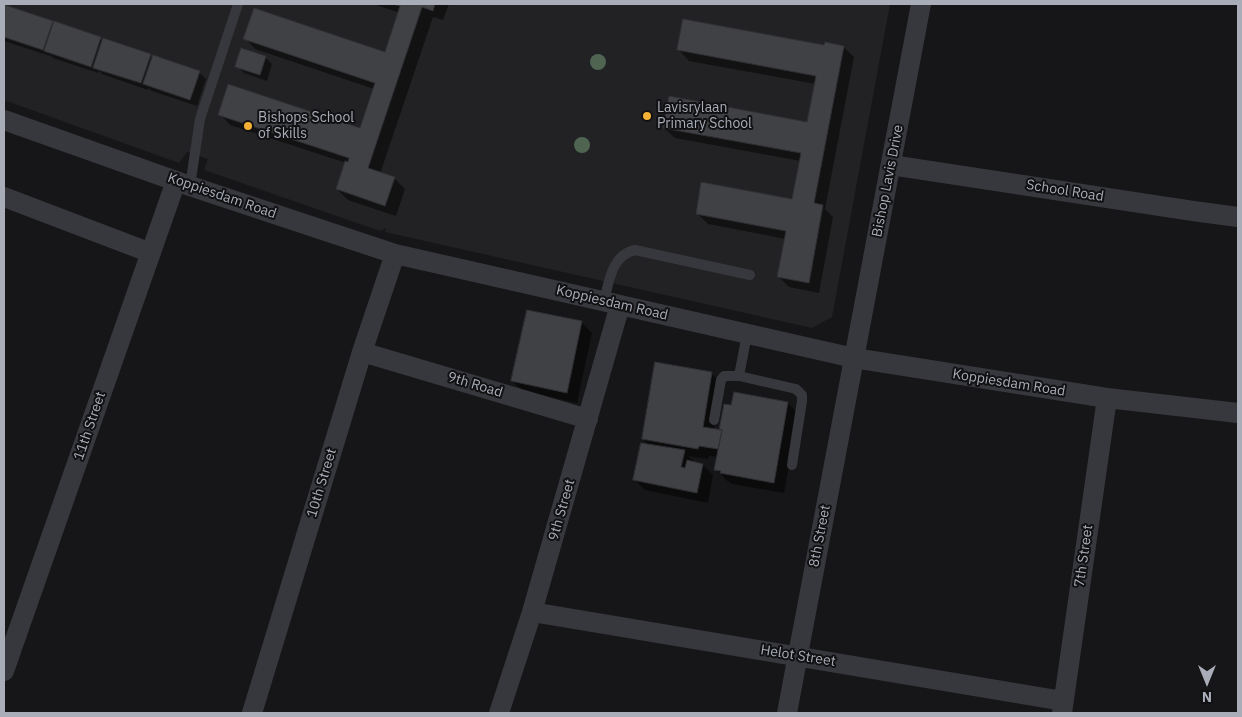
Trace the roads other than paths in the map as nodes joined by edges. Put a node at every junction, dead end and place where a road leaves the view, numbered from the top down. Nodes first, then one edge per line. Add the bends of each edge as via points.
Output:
1 (238, 4) edge
2 (921, 4) edge
3 (4, 120) edge
4 (892, 165) junction
5 (183, 184) junction
6 (4, 197) edge
7 (1238, 217) edge
8 (152, 253) junction
9 (395, 254) junction
10 (750, 275) dead end
11 (612, 303) junction
12 (747, 334) junction
13 (362, 352) junction
14 (854, 358) junction
15 (739, 376) junction
16 (1107, 398) junction
17 (1238, 413) edge
18 (588, 419) junction
19 (714, 420) dead end
20 (792, 465) dead end
21 (532, 612) junction
22 (798, 656) junction
23 (4, 671) edge
24 (1063, 707) edge
25 (252, 713) edge
26 (499, 713) edge
27 (787, 713) edge

1 - 5 lane via 200,119
2 - 4 street, Bishop Lavis Drive
3 - 5 street, Koppiesdam Road
4 - 7 street, School Road
4 - 14 street, Bishop Lavis Drive
5 - 8 street, 11th Street
5 - 9 street, Koppiesdam Road
6 - 8 street
8 - 23 street, 11th Street
9 - 11 street, Koppiesdam Road
9 - 13 street, 10th Street
10 - 11 lane via 635,250 621,255 617,261
11 - 12 street, Koppiesdam Road
11 - 18 street, 9th Street
12 - 14 street, Koppiesdam Road
12 - 15 lane
13 - 18 street, 9th Road
13 - 25 street, 10th Street
14 - 16 street, Koppiesdam Road
14 - 22 street, 8th Street
15 - 19 lane via 722,377
15 - 20 lane via 800,392 802,401
16 - 17 street, Koppiesdam Road
16 - 24 street, 7th Street
18 - 21 street, 9th Street
21 - 22 street, Helot Street
21 - 26 street, 9th Street
22 - 24 street, Helot Street
22 - 27 street, 8th Street

